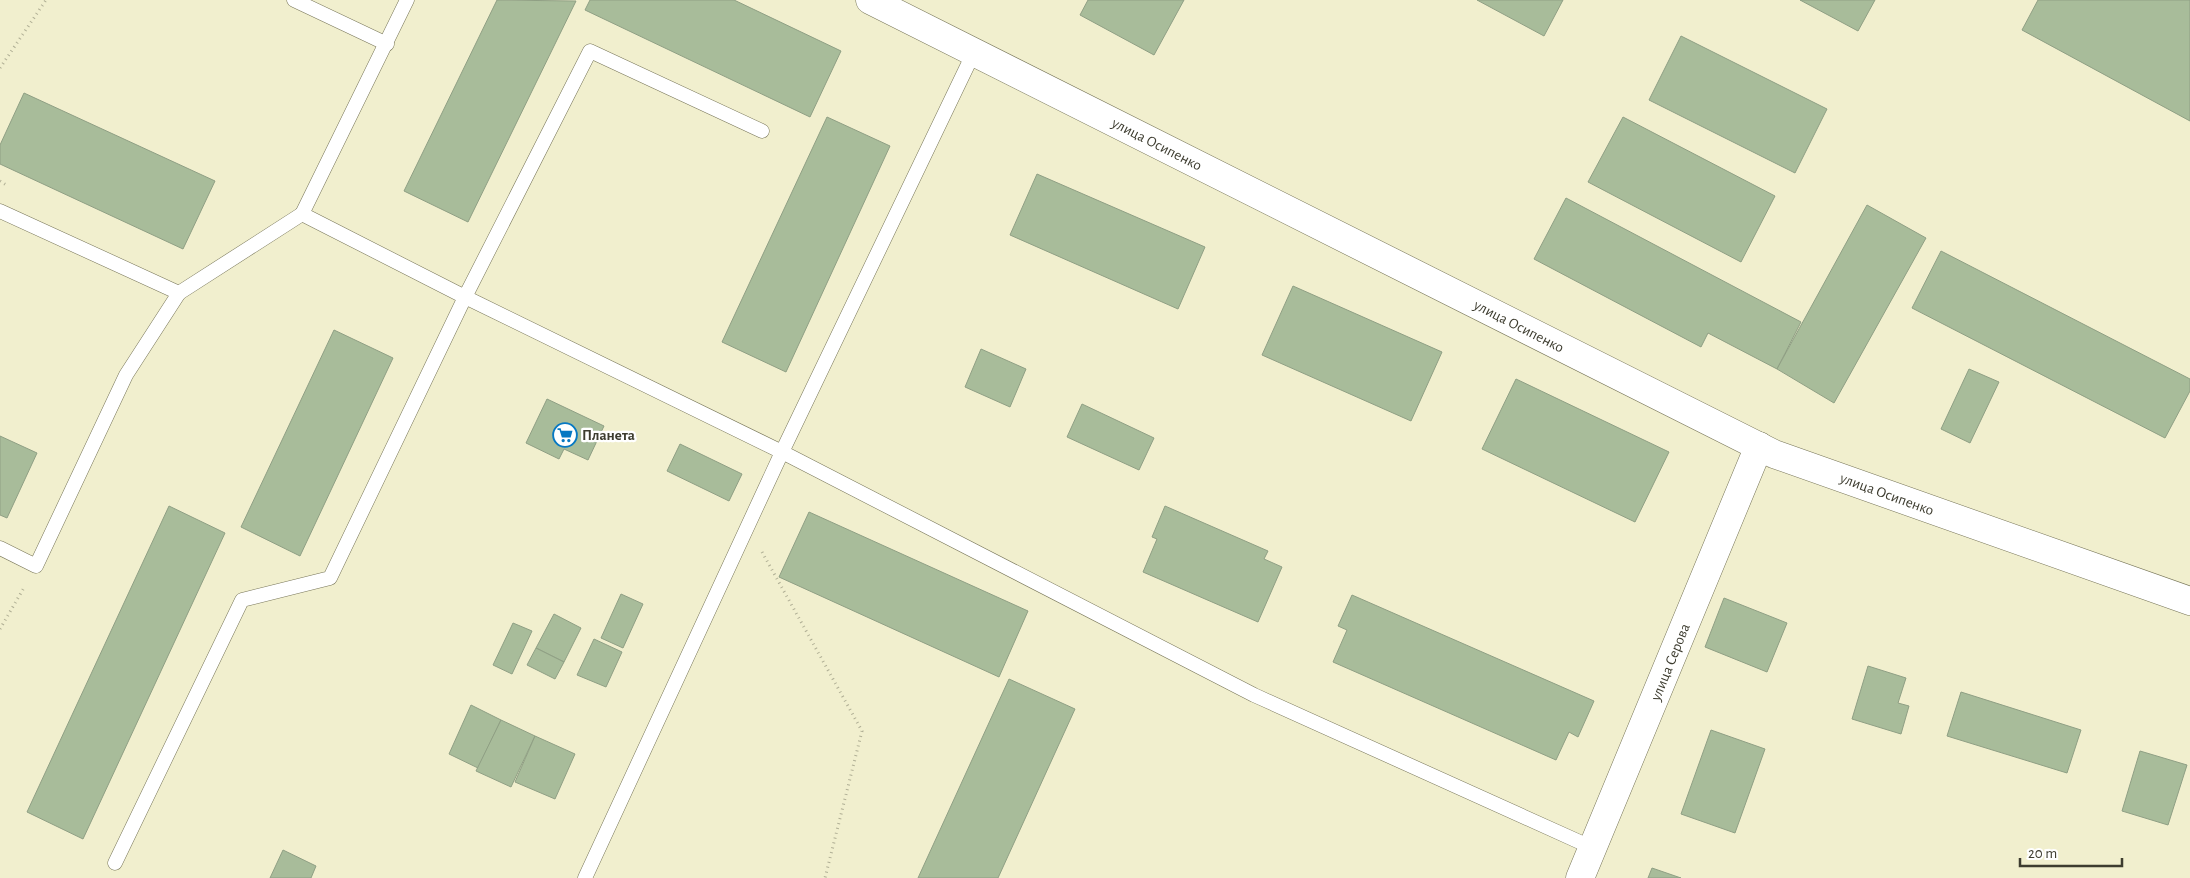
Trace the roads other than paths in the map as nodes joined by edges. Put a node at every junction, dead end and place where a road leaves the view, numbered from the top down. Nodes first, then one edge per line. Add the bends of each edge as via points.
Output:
1 (294, 0) edge
2 (407, 0) edge
3 (870, 0) edge
4 (387, 44) junction
5 (974, 52) junction
6 (762, 131) dead end
7 (0, 211) edge
8 (302, 214) junction
9 (179, 293) junction
10 (465, 297) junction
11 (1759, 446) junction
12 (782, 452) junction
13 (0, 548) edge
14 (2190, 601) edge
15 (1593, 848) junction
16 (115, 863) dead end
17 (584, 878) edge
18 (1580, 878) edge

1 - 4 lane
2 - 4 lane
3 - 5 street, улица Осипенко
4 - 8 lane
5 - 11 street, улица Осипенко
5 - 12 lane
6 - 10 lane via 590,51
7 - 9 lane
8 - 9 lane
8 - 10 lane
9 - 13 lane via 126,375 36,566
10 - 12 lane
10 - 16 lane via 330,578 242,600
11 - 14 street, улица Осипенко
11 - 15 street, улица Серова
12 - 15 lane via 1254,694
12 - 17 lane
15 - 18 street, улица Серова

